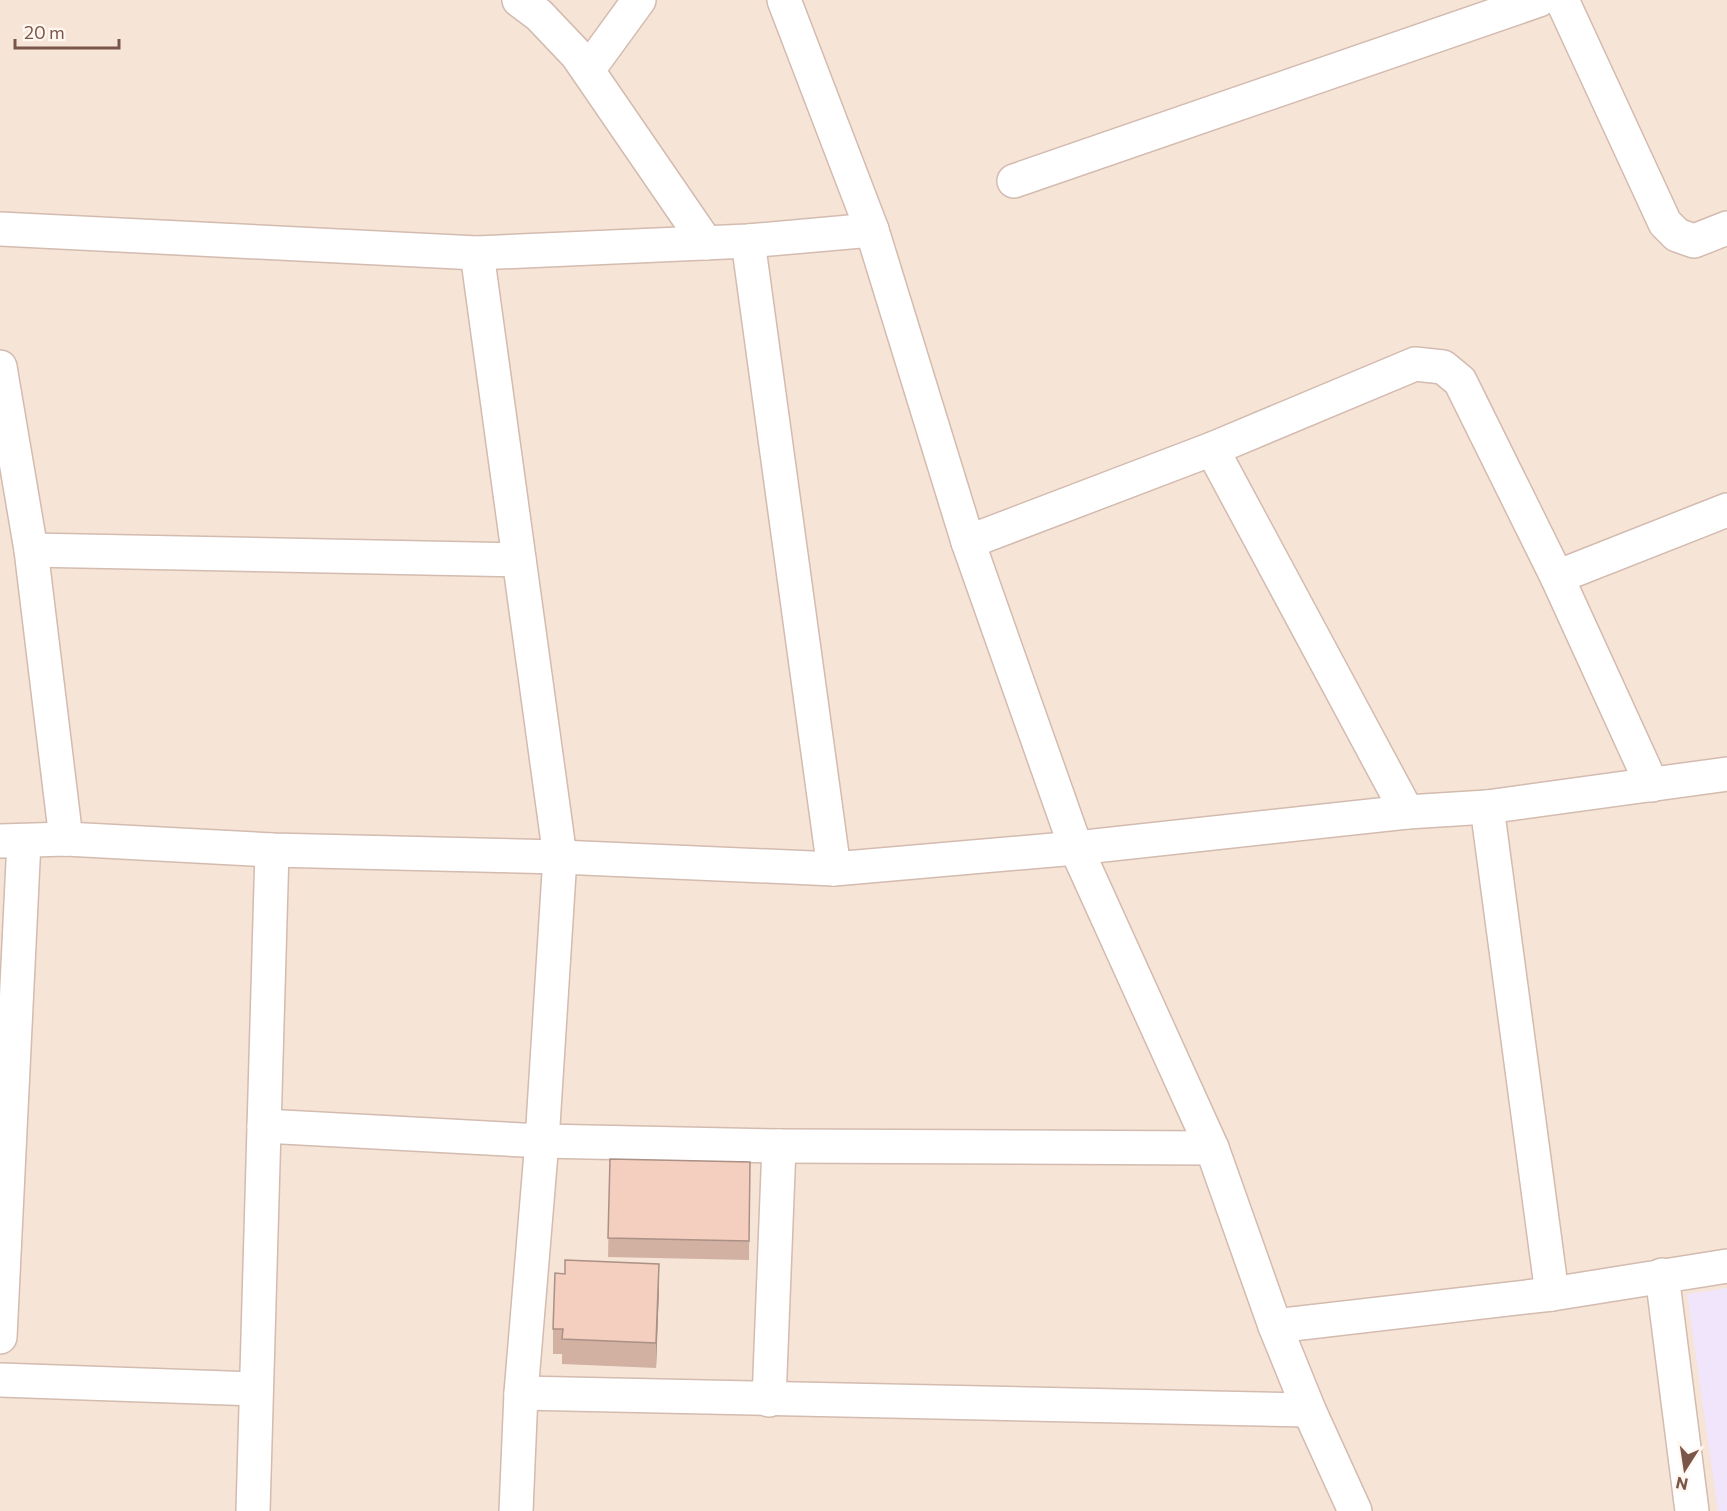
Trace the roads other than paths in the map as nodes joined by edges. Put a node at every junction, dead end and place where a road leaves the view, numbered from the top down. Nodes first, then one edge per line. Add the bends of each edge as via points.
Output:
1 (519, 0) edge
2 (639, 0) edge
3 (784, 0) edge
4 (1539, 0) edge
5 (1562, 0) edge
6 (588, 70) junction
7 (1014, 181) dead end
8 (1727, 228) edge
9 (0, 229) edge
10 (872, 230) junction
11 (748, 241) junction
12 (705, 243) junction
13 (477, 253) junction
14 (0, 367) edge
15 (1212, 448) junction
16 (1727, 510) edge
17 (968, 542) junction
18 (31, 550) junction
19 (519, 560) junction
20 (1557, 577) junction
21 (1727, 774) edge
22 (1652, 785) junction
23 (1487, 807) junction
24 (1407, 812) junction
25 (66, 839) junction
26 (12, 841) edge
27 (1076, 848) junction
28 (272, 850) junction
29 (560, 857) junction
30 (834, 869) junction
31 (5, 1122) edge
32 (264, 1126) junction
33 (542, 1141) junction
34 (779, 1146) junction
35 (1212, 1148) junction
36 (1727, 1266) edge
37 (1662, 1275) junction
38 (1552, 1294) junction
39 (1275, 1326) junction
40 (0, 1337) edge
41 (0, 1380) edge
42 (256, 1389) junction
43 (521, 1393) junction
44 (769, 1400) junction
45 (1309, 1410) junction
46 (252, 1511) edge
47 (516, 1511) edge
48 (1355, 1511) edge
49 (1692, 1511) edge

1 - 6 street via 539,15
2 - 6 street
3 - 10 street
4 - 7 street
5 - 8 street via 1665,223 1677,235 1694,241
6 - 12 street
9 - 13 street
10 - 11 street
10 - 17 street
11 - 12 street
11 - 30 street
12 - 13 street
13 - 19 street
14 - 18 street
15 - 17 street
15 - 20 street via 1415,364 1443,367 1460,381
15 - 24 street
16 - 20 street
17 - 27 street
18 - 19 street
18 - 25 street
19 - 29 street
20 - 22 street
21 - 22 street
22 - 23 street
23 - 24 street
23 - 38 street
24 - 27 street
25 - 26 street
25 - 28 street
26 - 31 street
27 - 30 street
27 - 35 street
28 - 29 street
28 - 32 street
29 - 30 street
29 - 33 street
31 - 40 street
32 - 33 street
32 - 42 street
33 - 34 street
33 - 43 street
34 - 35 street
34 - 44 street
35 - 39 street
36 - 37 street
37 - 38 street
37 - 49 street
38 - 39 street
39 - 45 street
41 - 42 street
42 - 46 street
43 - 44 street
43 - 47 street
44 - 45 street
45 - 48 street

